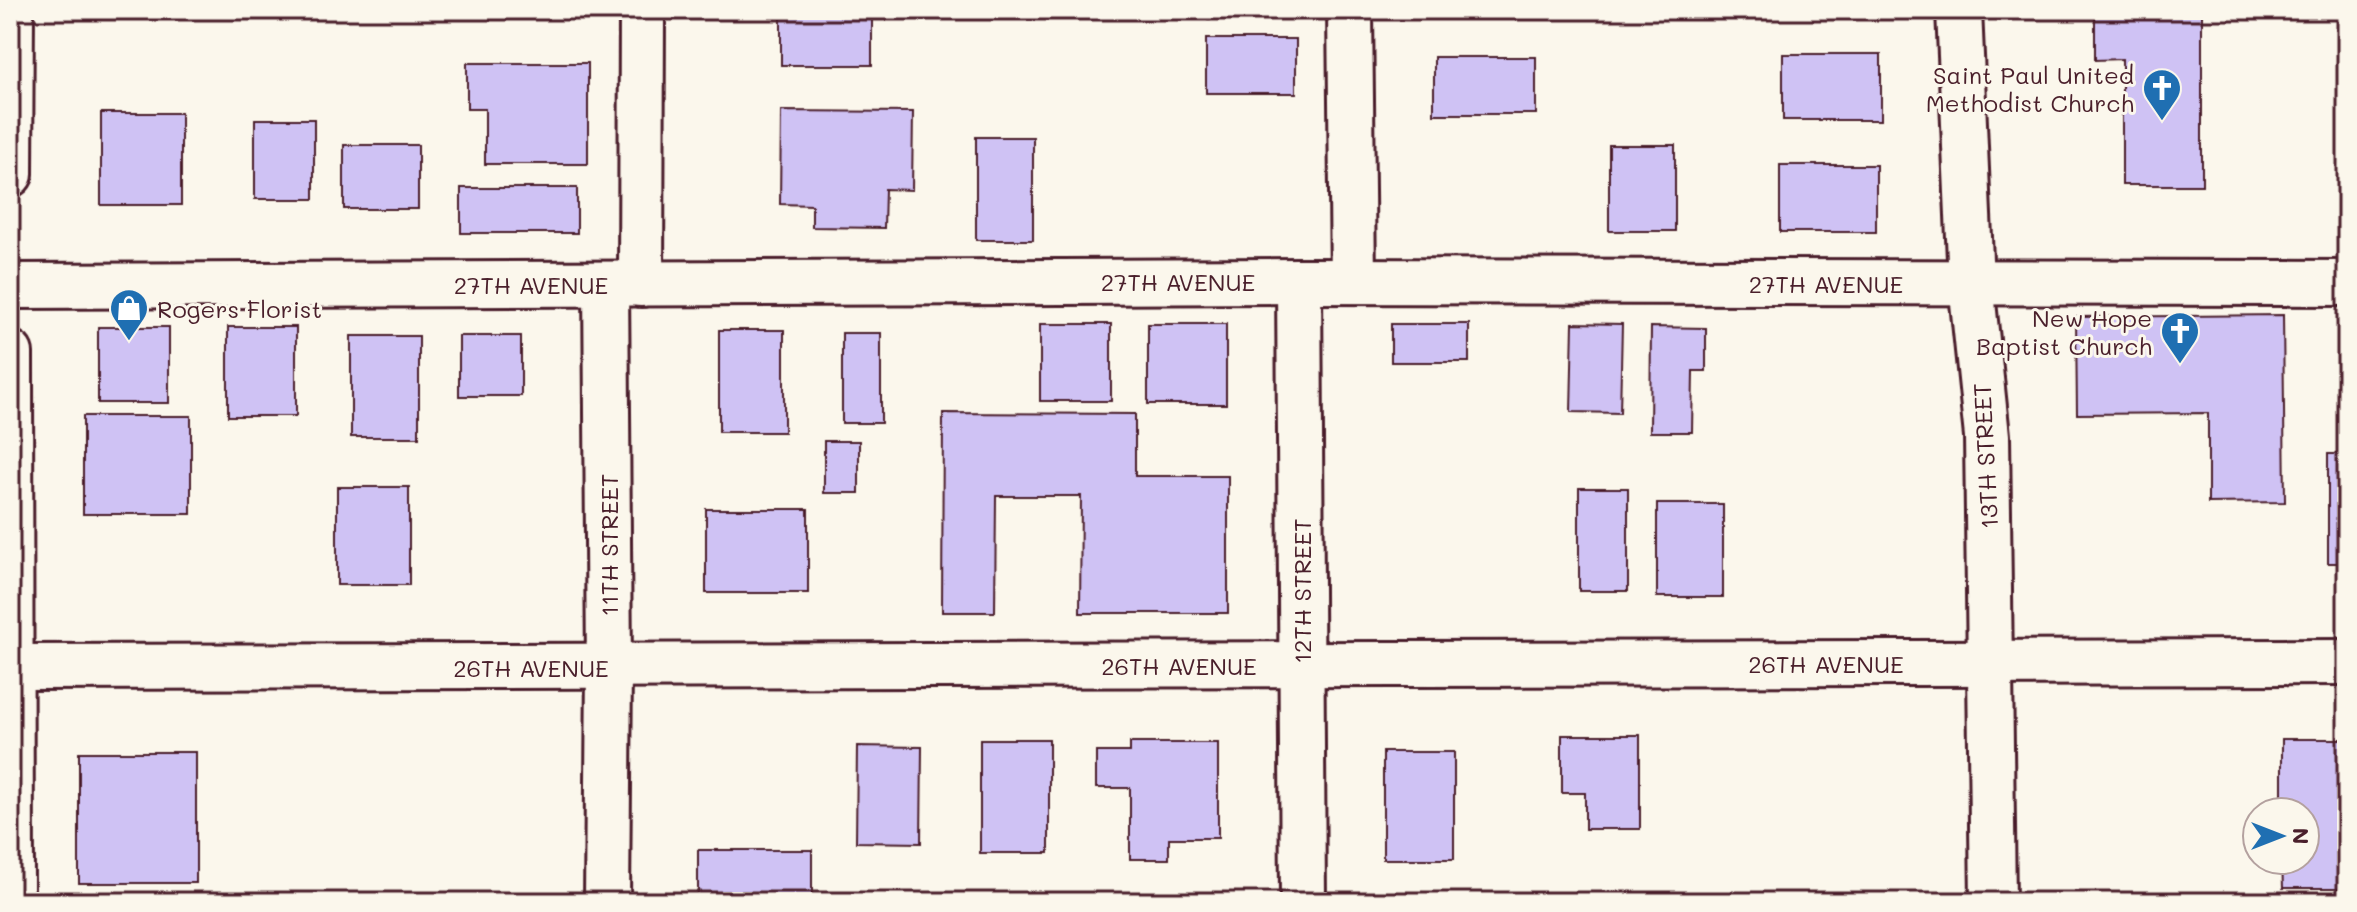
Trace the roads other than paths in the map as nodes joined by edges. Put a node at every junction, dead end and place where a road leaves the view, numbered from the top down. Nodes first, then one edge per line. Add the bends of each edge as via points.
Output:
1 (11, 10) edge
2 (642, 10) edge
3 (1350, 10) edge
4 (1959, 10) edge
5 (10, 174) edge
6 (1299, 281) junction
7 (1353, 281) junction
8 (1971, 283) junction
9 (2347, 283) edge
10 (624, 284) junction
11 (10, 286) edge
12 (10, 353) edge
13 (2347, 662) edge
14 (1992, 663) junction
15 (1302, 665) junction
16 (11, 667) edge
17 (609, 667) junction
18 (11, 902) edge
19 (607, 902) edge
20 (1303, 902) edge
21 (1993, 902) edge

1 - 5 street
2 - 10 street, 11TH STREET
3 - 7 street
4 - 8 street, 13TH STREET
6 - 7 street, 27TH AVENUE
6 - 10 street, 27TH AVENUE
6 - 15 street, 12TH STREET
7 - 8 street, 27TH AVENUE
8 - 9 street, 27TH AVENUE
8 - 14 street, 13TH STREET via 1987,436
10 - 11 street, 27TH AVENUE
10 - 17 street, 11TH STREET
12 - 16 street
13 - 14 street, 26TH AVENUE
14 - 15 street, 26TH AVENUE
14 - 21 street, 13TH STREET
15 - 17 street, 26TH AVENUE
15 - 20 street, 12TH STREET
16 - 17 street, 26TH AVENUE
16 - 18 street
17 - 19 street, 11TH STREET

